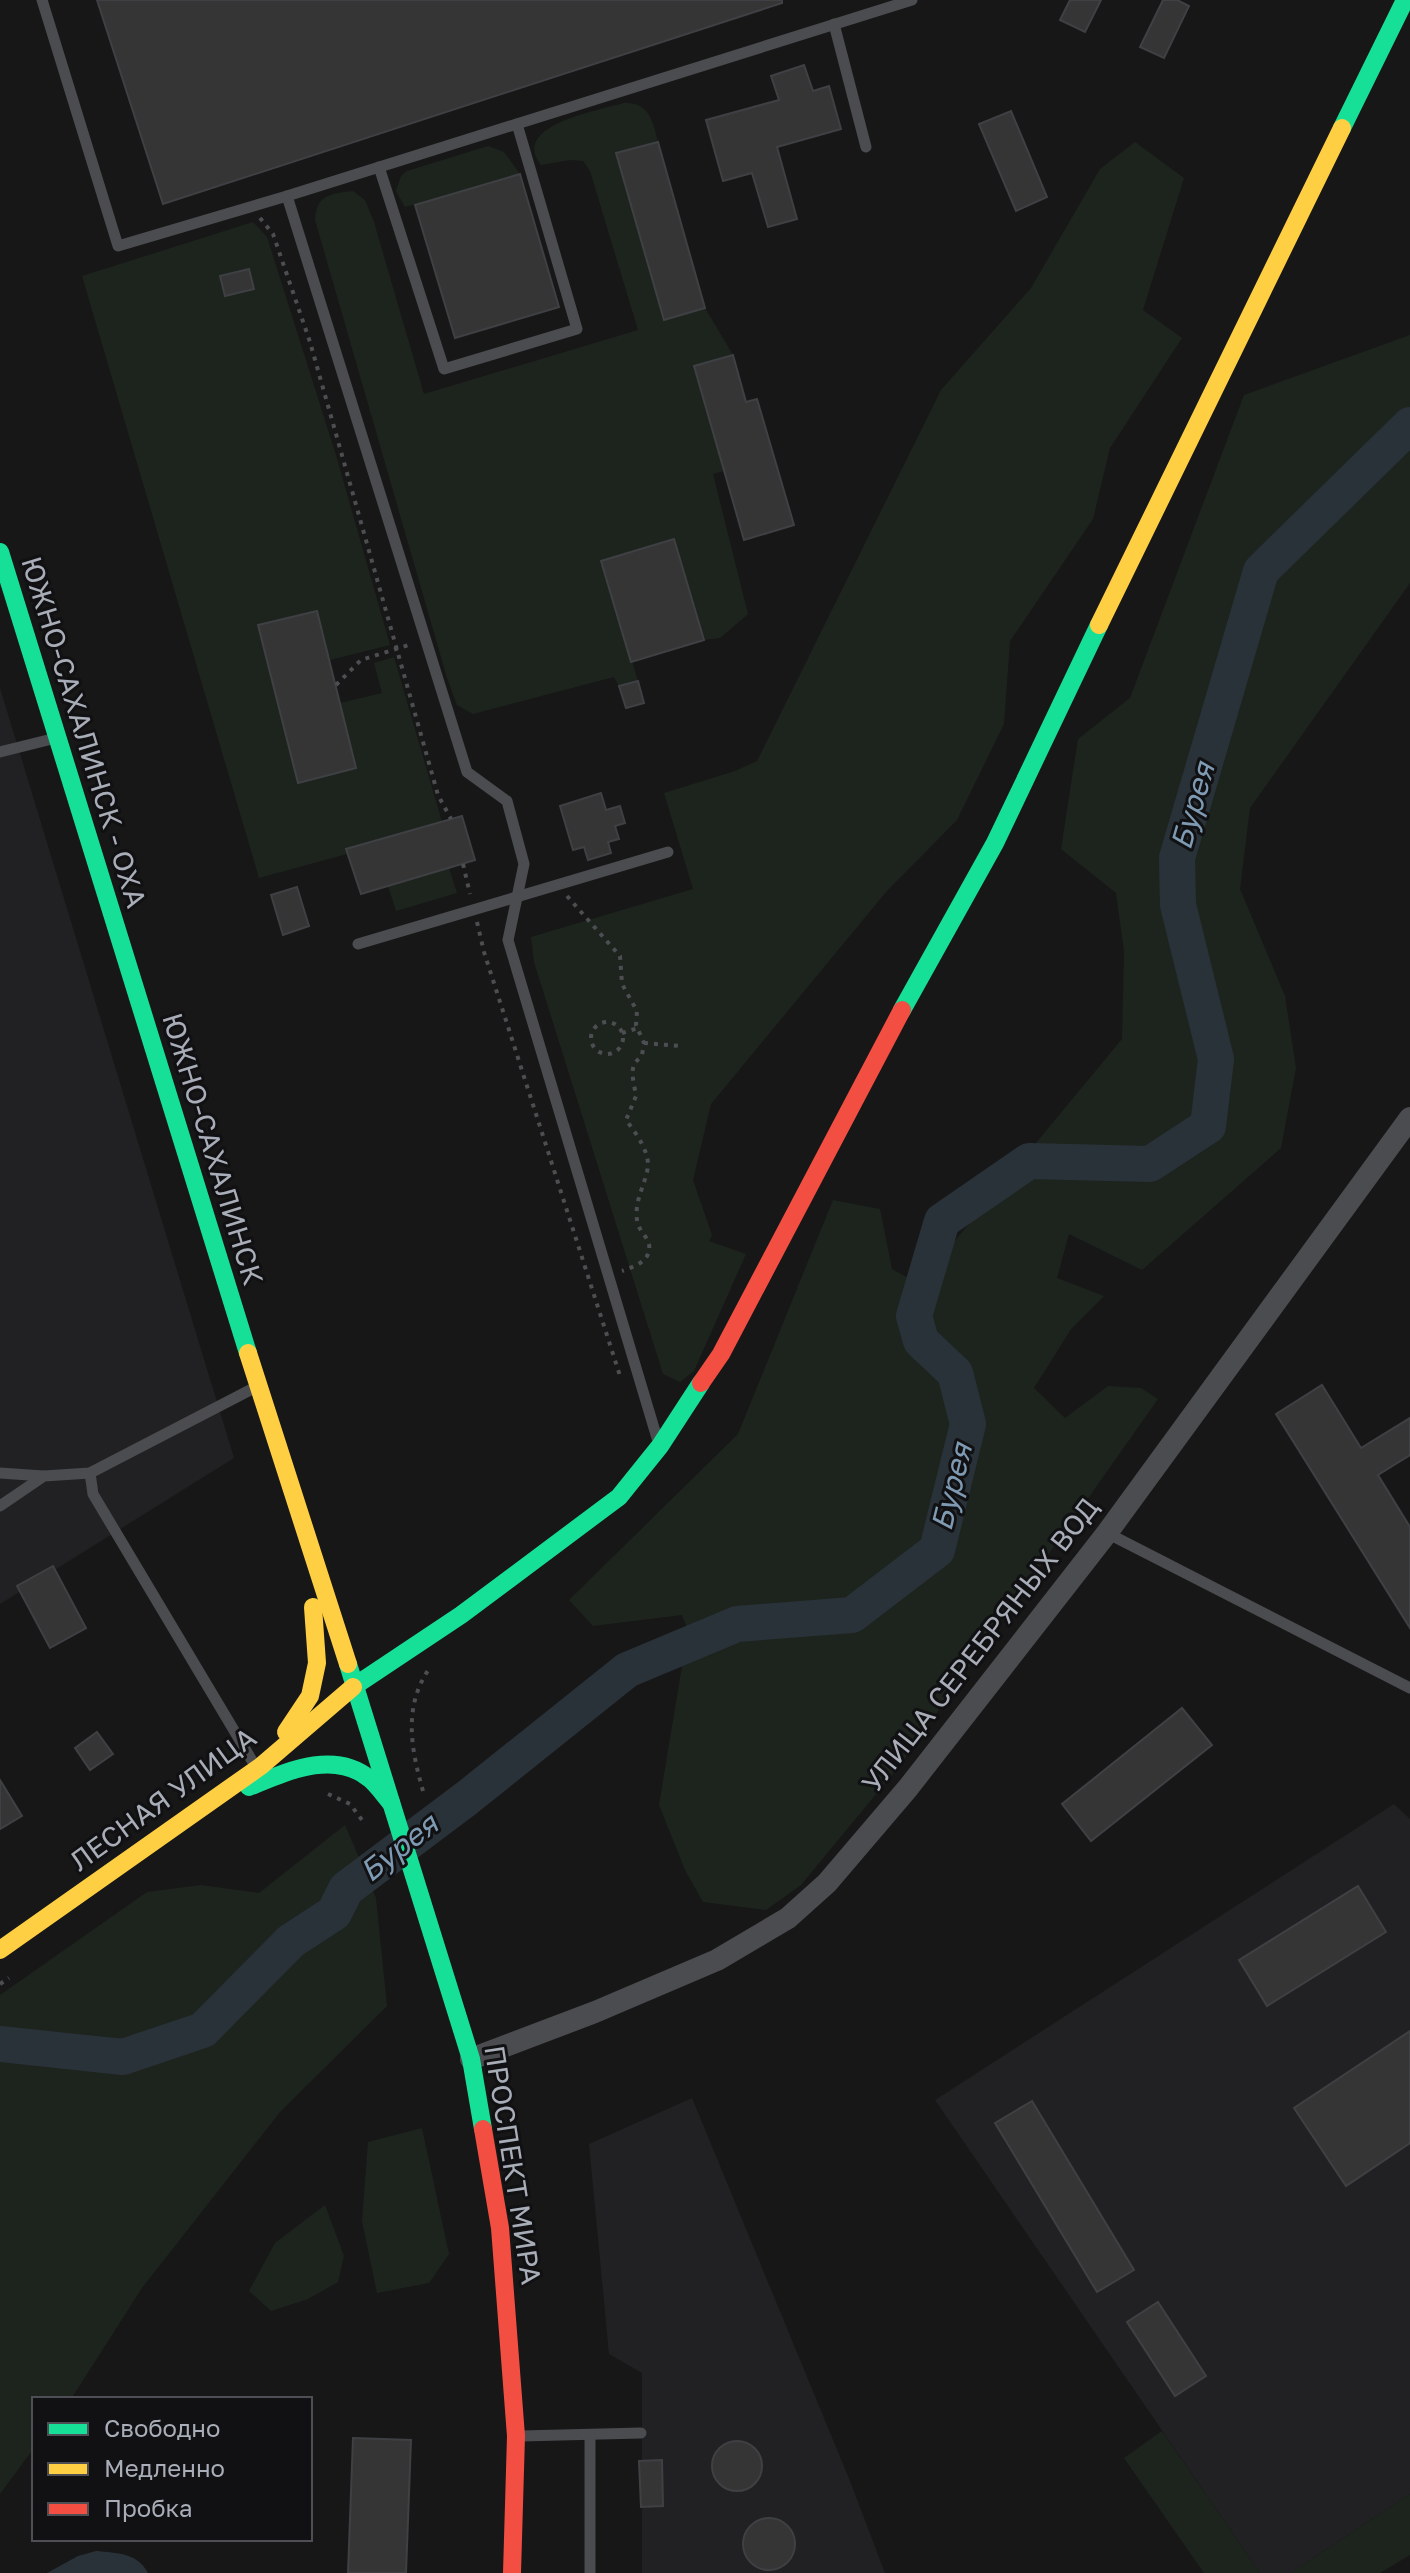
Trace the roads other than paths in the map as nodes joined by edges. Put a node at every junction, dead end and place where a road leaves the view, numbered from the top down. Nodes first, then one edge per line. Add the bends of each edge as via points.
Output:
1 (42, 0) edge
2 (912, 0) edge
3 (1405, 0) edge
4 (834, 24) junction
5 (517, 124) junction
6 (866, 147) dead end
7 (379, 167) junction
8 (287, 196) junction
9 (0, 552) edge
10 (57, 738) junction
11 (0, 752) edge
12 (668, 852) dead end
13 (517, 898) junction
14 (115, 929) joint
15 (358, 944) dead end
16 (1410, 1118) edge
17 (258, 1386) junction
18 (660, 1446) junction
19 (0, 1473) edge
20 (90, 1473) junction
21 (44, 1476) junction
22 (0, 1506) edge
23 (296, 1507) junction
24 (1107, 1533) junction
25 (353, 1687) junction
26 (1410, 1688) edge
27 (263, 1764) junction
28 (213, 1799) junction
29 (395, 1811) junction
30 (0, 1950) edge
31 (471, 2059) junction
32 (641, 2433) dead end
33 (590, 2435) junction
34 (516, 2436) junction
35 (512, 2573) edge
36 (590, 2573) edge

1 - 8 lane via 118,246
2 - 4 lane
3 - 18 main road, ЛЕСНАЯ УЛИЦА via 995,843 721,1354
4 - 5 lane
4 - 6 lane
5 - 7 lane
5 - 7 lane via 577,329 444,369
7 - 8 lane
8 - 13 lane via 467,772 507,801 524,864
9 - 10 main road, ЮЖНО-САХАЛИНСК - ОХА
10 - 11 lane
10 - 14 main road, ЮЖНО-САХАЛИНСК - ОХА
12 - 13 lane
13 - 15 lane
13 - 18 lane via 508,940
14 - 17 main road, ЮЖНО-САХАЛИНСК
16 - 24 street, УЛИЦА СЕРЕБРЯНЫХ ВОД
17 - 20 lane
17 - 23 main road
18 - 25 main road, ЛЕСНАЯ УЛИЦА via 619,1497 461,1615
19 - 21 lane
20 - 21 lane
20 - 27 lane via 93,1494
21 - 22 lane
23 - 25 main road
23 - 27 main road via 315,1618 317,1663 310,1696
24 - 26 lane
24 - 31 street, УЛИЦА СЕРЕБРЯНЫХ ВОД via 908,1788 827,1883 788,1918 703,1966
25 - 27 main road, ЛЕСНАЯ УЛИЦА
25 - 29 main road, ПРОСПЕКТ МИРА
27 - 28 main road, ЛЕСНАЯ УЛИЦА
28 - 29 main road via 301,1767 339,1763 368,1777
28 - 30 main road, ЛЕСНАЯ УЛИЦА
29 - 31 main road, ПРОСПЕКТ МИРА
31 - 34 main road, ПРОСПЕКТ МИРА via 500,2228
32 - 33 lane
33 - 34 lane
33 - 36 lane
34 - 35 main road, ПРОСПЕКТ МИРА

